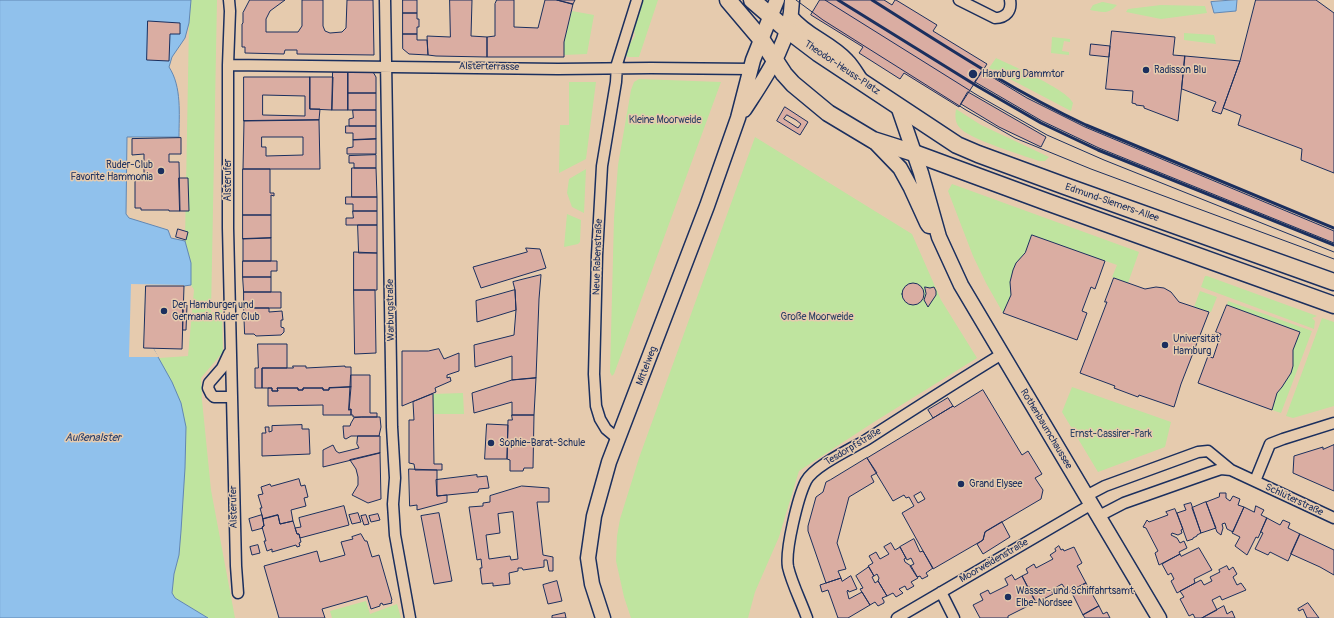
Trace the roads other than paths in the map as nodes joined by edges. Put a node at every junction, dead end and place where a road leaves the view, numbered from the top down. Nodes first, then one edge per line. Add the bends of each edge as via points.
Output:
1 (229, 0) edge
2 (234, 0) edge
3 (385, 0) edge
4 (637, 0) edge
5 (728, 0) edge
6 (752, 0) edge
7 (777, 0) edge
8 (792, 0) edge
9 (959, 0) edge
10 (1010, 0) edge
11 (230, 11) junction
12 (771, 17) junction
13 (789, 24) junction
14 (761, 39) junction
15 (775, 61) junction
16 (228, 65) junction
17 (387, 66) junction
18 (617, 68) junction
19 (751, 69) junction
20 (898, 106) junction
21 (738, 118) junction
22 (873, 140) junction
23 (914, 153) junction
24 (939, 237) junction
25 (1334, 282) edge
26 (1334, 305) edge
27 (230, 348) junction
28 (1002, 354) junction
29 (231, 397) junction
30 (1334, 423) edge
31 (618, 439) junction
32 (1231, 470) junction
33 (1255, 481) junction
34 (1092, 505) junction
35 (1334, 518) edge
36 (941, 592) junction
37 (238, 593) dead end
38 (410, 618) edge
39 (603, 618) edge
40 (807, 618) edge
41 (897, 618) edge
42 (954, 618) edge
43 (1159, 618) edge

1 - 11 street, Alsterufer
2 - 11 street, Alsterufer
3 - 17 street, Warburgstraße
4 - 18 street, Neue Rabenstraße
5 - 14 main road
6 - 12 main road, Theodor-Heuss-Platz
7 - 12 street, Mittelweg
8 - 13 street, Mittelweg
9 - 10 street via 995,18 1008,13
11 - 16 street, Alsterufer
12 - 13 main road, Theodor-Heuss-Platz
12 - 14 street, Mittelweg
13 - 15 street, Mittelweg
13 - 20 main road, Theodor-Heuss-Platz via 829,61
14 - 15 main road
14 - 19 street, Mittelweg
15 - 21 street, Mittelweg
15 - 22 main road via 793,84 810,99
16 - 17 street, Alsterterrasse
16 - 27 street, Alsterufer
17 - 18 street, Alsterterrasse
17 - 38 street, Warburgstraße via 392,427 395,478 393,513
18 - 19 street, Alsterterrasse
18 - 31 street, Neue Rabenstraße via 602,166 594,374 597,413 606,429
19 - 21 street, Mittelweg
20 - 23 street, Rothenbaumchaussee
20 - 25 main road, Edmund-Siemers-Allee via 952,142 978,154
21 - 31 street, Mittelweg
22 - 23 main road
22 - 24 street, Rothenbaumchaussee via 900,168 927,223
23 - 24 street, Rothenbaumchaussee
23 - 26 main road, Edmund-Siemers-Allee
24 - 28 street, Rothenbaumchaussee via 961,285
27 - 29 street, Alsterufer
27 - 29 street, Alsterufer via 226,361 208,388 214,397
28 - 34 street, Rothenbaumchaussee
28 - 40 street, Tesdorpfstraße via 811,474 798,505 788,551 788,567
29 - 37 street, Alsterufer
30 - 33 street via 1270,444
31 - 39 street, Mittelweg via 601,488 588,558 592,584
32 - 33 street, Moorweidenstraße
32 - 34 street, Moorweidenstraße via 1222,469 1209,473 1124,504
32 - 34 street, Moorweidenstraße via 1208,450 1200,452 1105,486
33 - 35 street, Schlüterstraße
34 - 36 street, Moorweidenstraße
34 - 43 street, Rothenbaumchaussee
36 - 41 street, Moorweidenstraße
36 - 42 street

